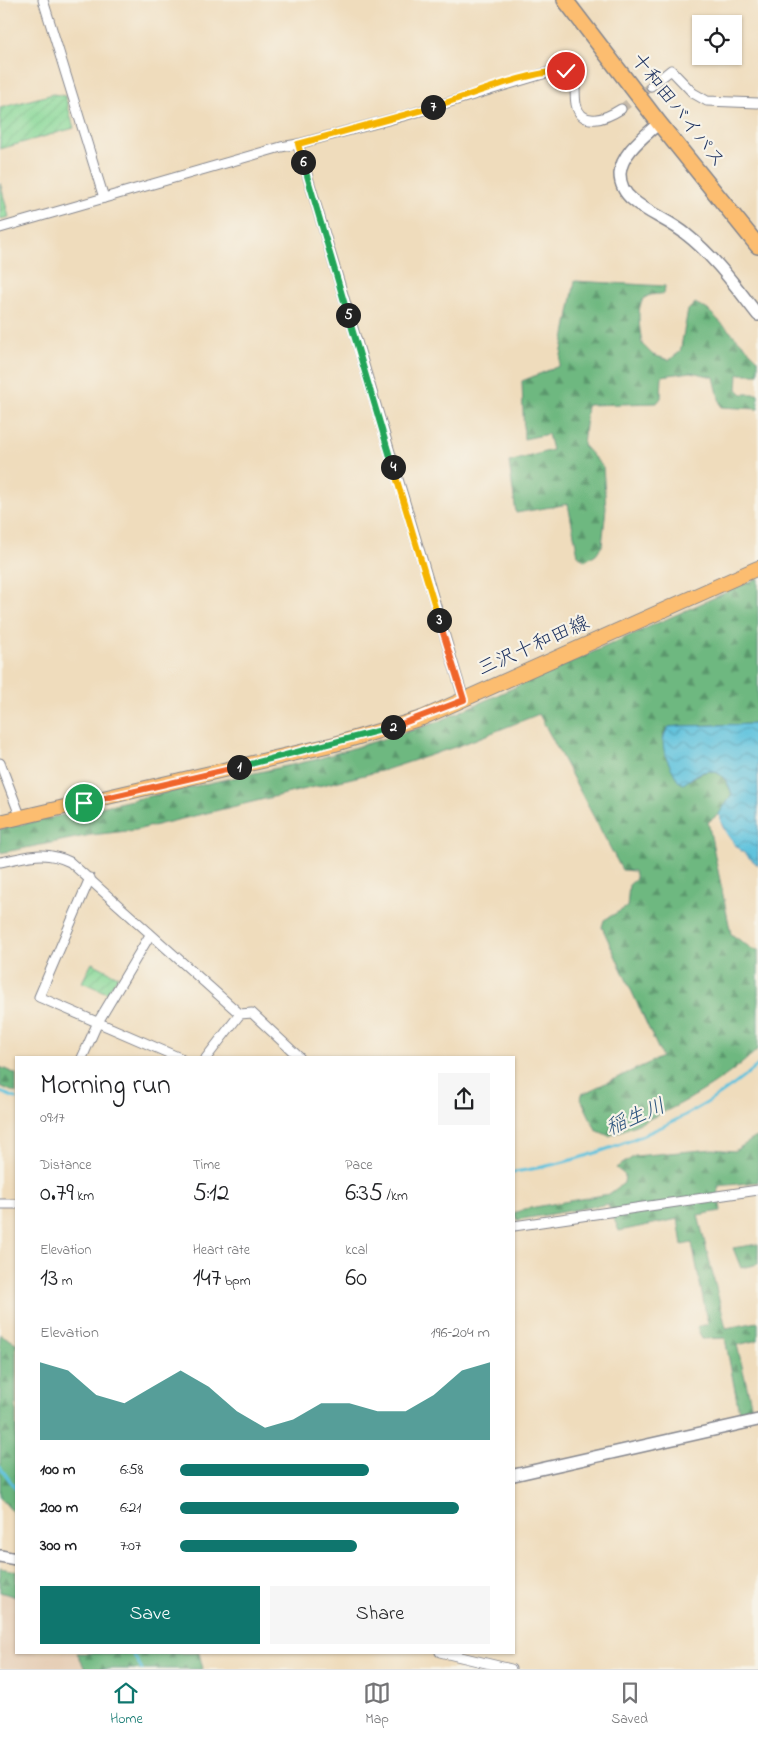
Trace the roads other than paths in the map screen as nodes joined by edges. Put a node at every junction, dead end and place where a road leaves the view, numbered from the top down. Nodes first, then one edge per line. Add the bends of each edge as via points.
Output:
1 (42, 0) edge
2 (565, 0) edge
3 (652, 86) tunnel mouth
4 (758, 103) edge
5 (621, 109) tunnel mouth
6 (659, 123) junction
7 (298, 144) junction
8 (104, 198) junction
9 (0, 228) edge
10 (758, 246) edge
11 (758, 315) edge
12 (758, 568) edge
13 (464, 700) junction
14 (0, 763) edge
15 (21, 818) junction
16 (0, 822) edge
17 (0, 862) edge
18 (90, 878) junction
19 (150, 935) junction
20 (240, 1014) junction
21 (98, 1022) junction
22 (83, 1056) edge
23 (175, 1056) edge
24 (208, 1056) edge
25 (298, 1056) edge
26 (758, 1190) edge
27 (0, 1204) edge
28 (15, 1204) edge
29 (515, 1226) edge
30 (758, 1420) edge
31 (515, 1475) edge
32 (0, 1556) edge
33 (15, 1559) edge
34 (448, 1654) edge
35 (511, 1669) edge

1 - 8 street
2 - 6 highway, 十和田バイパス
3 - 4 street via 671,70 693,93 708,101
5 - 7 street via 602,119 589,119 576,105 573,77 566,71 556,70
6 - 10 highway, 十和田バイパス
6 - 11 street via 623,162 620,173 625,193 687,234
7 - 8 street via 280,146
7 - 13 street
8 - 9 street
12 - 13 main road, 三沢十和田線
13 - 15 main road, 三沢十和田線 via 422,718 344,741
14 - 15 street
15 - 16 main road, 三沢十和田線
17 - 18 street via 56,854
18 - 19 street
18 - 21 street via 39,997
19 - 20 street
19 - 21 street
20 - 24 street
20 - 25 street via 252,1013
21 - 22 street
21 - 23 street
26 - 29 street
27 - 28 street
30 - 31 street
32 - 33 street
34 - 35 street

